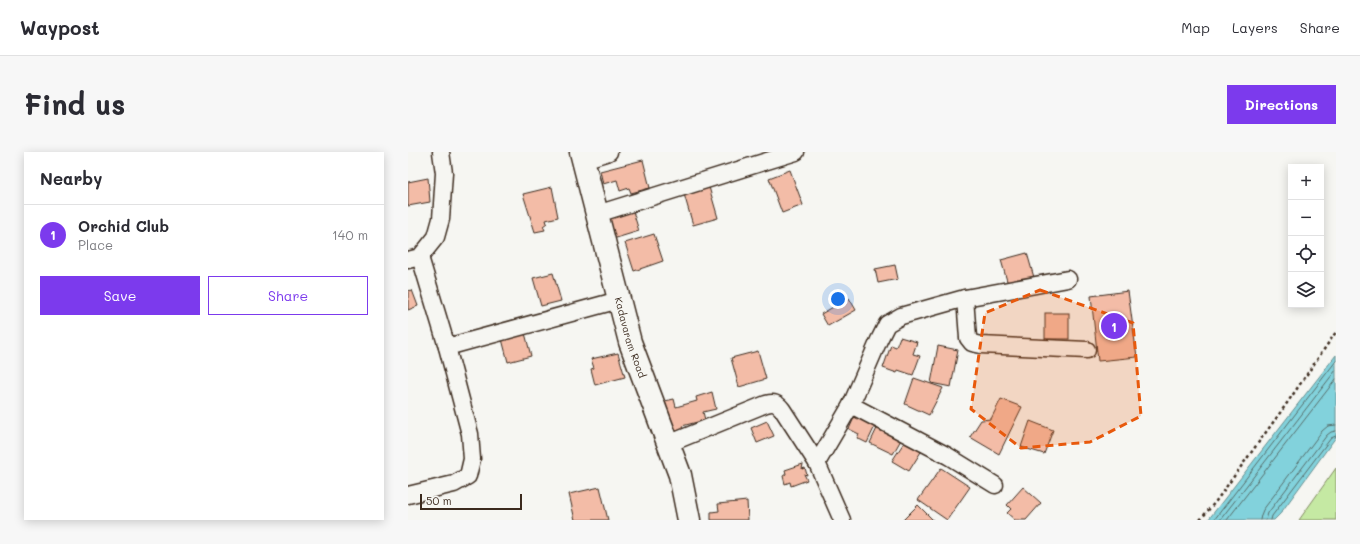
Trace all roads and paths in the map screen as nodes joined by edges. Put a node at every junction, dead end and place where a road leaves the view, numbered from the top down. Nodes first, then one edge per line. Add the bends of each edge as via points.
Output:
1 (441, 152) edge
2 (608, 152) edge
3 (796, 152) edge
4 (582, 156) edge
5 (597, 214) junction
6 (414, 258) edge
7 (1068, 279) dead end
8 (965, 298) junction
9 (619, 300) junction
10 (1336, 332) edge
11 (447, 347) junction
12 (1087, 350) dead end
13 (851, 405) junction
14 (668, 444) junction
15 (817, 464) junction
16 (994, 485) dead end
17 (408, 495) edge
18 (689, 520) edge
19 (842, 520) edge
20 (1200, 520) edge

1 - 6 street via 444,174 441,219 436,237
2 - 4 street
3 - 5 street
4 - 5 main road, Kadavaram Road
5 - 9 main road, Kadavaram Road
6 - 11 street
7 - 8 street
8 - 12 street via 968,338 972,343
8 - 13 street via 901,316 887,324
9 - 11 street
9 - 14 main road, Kadavaram Road via 630,342
10 - 20 path via 1286,406
11 - 17 street via 470,434 471,465 468,476 454,484
13 - 15 street
13 - 16 street via 948,456
14 - 15 street via 772,403 782,409
14 - 18 main road, Kadavaram Road via 680,475
15 - 19 street

